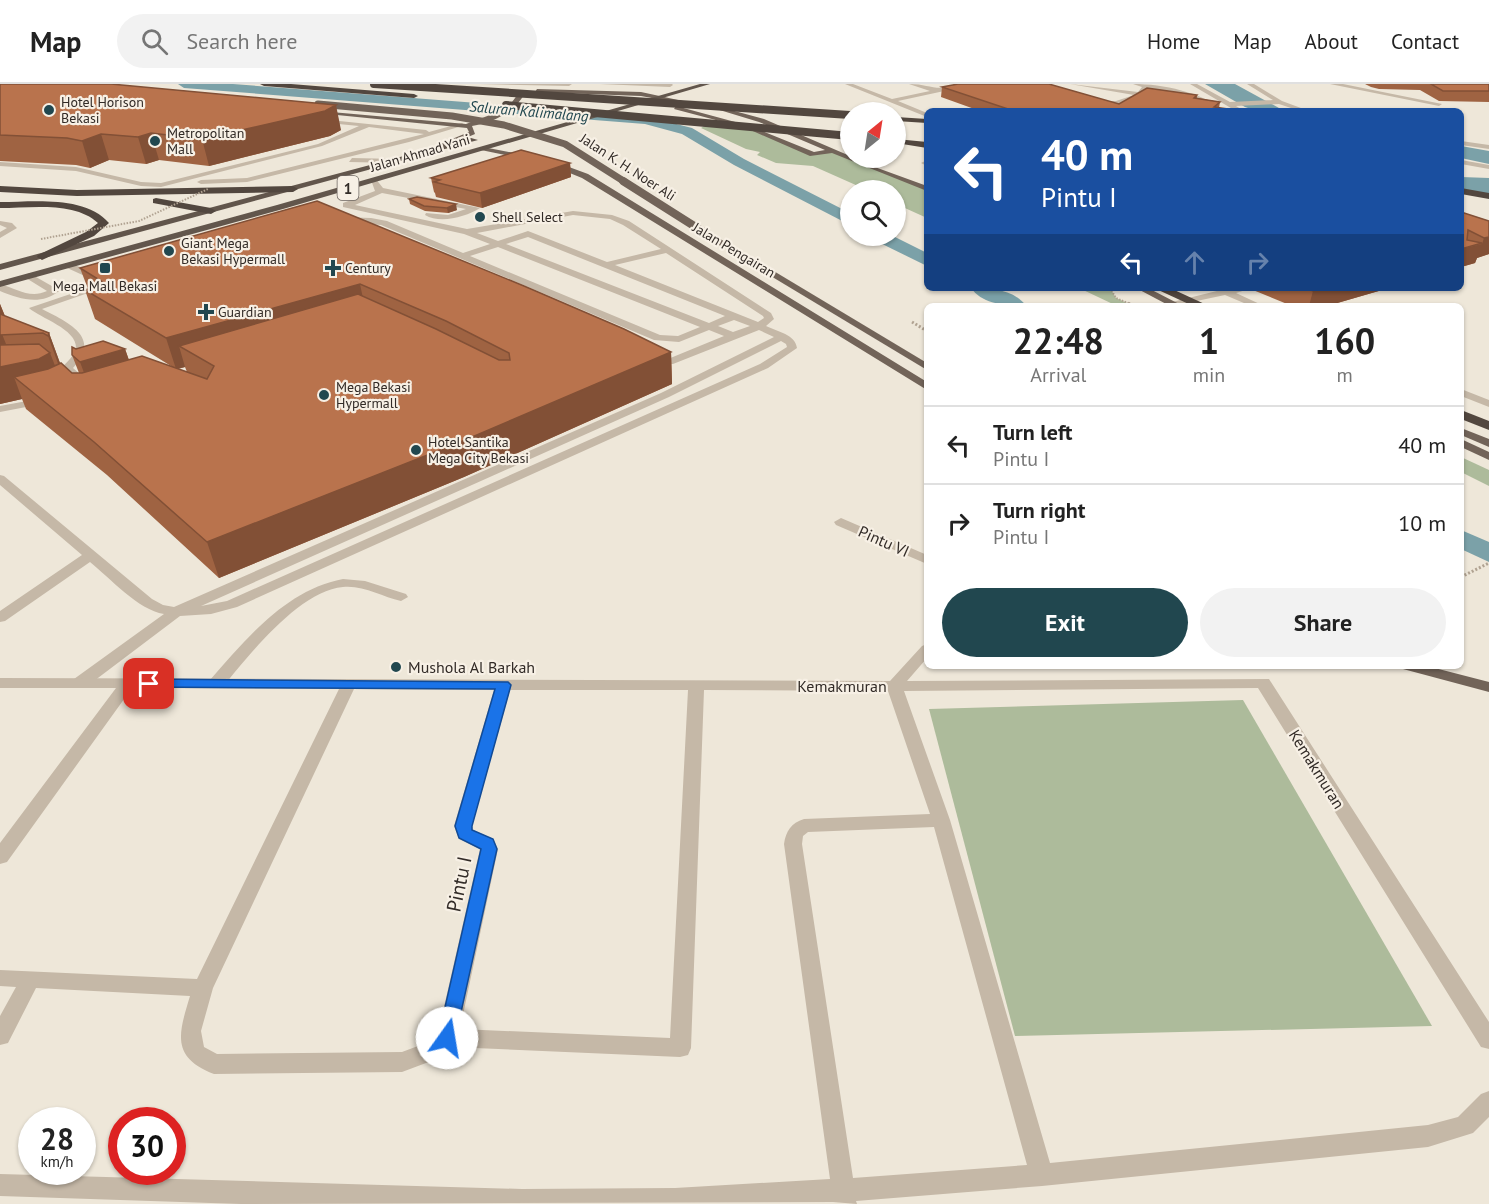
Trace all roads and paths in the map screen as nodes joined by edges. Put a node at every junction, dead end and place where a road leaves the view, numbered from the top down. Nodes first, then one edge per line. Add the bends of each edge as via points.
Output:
1 (264, 84) edge
2 (374, 84) edge
3 (483, 84) edge
4 (538, 84) edge
5 (569, 84) edge
6 (603, 84) edge
7 (671, 84) edge
8 (707, 84) edge
9 (848, 84) edge
10 (912, 84) edge
11 (1073, 84) edge
12 (1136, 84) edge
13 (1193, 84) edge
14 (1250, 84) edge
15 (1333, 84) edge
16 (1146, 86) junction
17 (955, 88) edge
18 (523, 91) junction
19 (938, 92) junction
20 (1207, 93) junction
21 (640, 94) junction
22 (1139, 94) junction
23 (1189, 94) junction
24 (426, 98) dead end
25 (663, 98) junction
26 (623, 99) junction
27 (1087, 100) edge
28 (891, 101) junction
29 (647, 102) junction
30 (1280, 102) junction
31 (314, 104) edge
32 (496, 104) dead end
33 (1230, 104) junction
34 (1439, 104) edge
35 (1216, 108) edge
36 (1236, 108) edge
37 (1297, 108) edge
38 (307, 112) edge
39 (840, 114) edge
40 (924, 114) edge
41 (364, 117) junction
42 (555, 118) dead end
43 (906, 119) edge
44 (317, 120) dead end
45 (924, 121) edge
46 (352, 124) junction
47 (534, 124) dead end
48 (368, 125) junction
49 (466, 126) junction
50 (748, 127) junction
51 (501, 133) dead end
52 (435, 134) junction
53 (840, 135) edge
54 (480, 138) dead end
55 (906, 142) edge
56 (1464, 144) edge
57 (924, 145) edge
58 (1489, 147) edge
59 (483, 149) junction
60 (833, 151) junction
61 (425, 153) junction
62 (397, 161) junction
63 (1464, 163) edge
64 (0, 164) edge
65 (1489, 167) edge
66 (210, 174) junction
67 (262, 177) junction
68 (375, 180) junction
69 (180, 181) junction
70 (924, 188) edge
71 (0, 189) edge
72 (208, 189) dead end
73 (293, 189) junction
74 (381, 190) junction
75 (1464, 192) edge
76 (77, 193) junction
77 (1489, 196) edge
78 (1464, 199) edge
79 (1489, 203) edge
80 (350, 204) junction
81 (4, 205) edge
82 (280, 207) junction
83 (336, 208) edge
84 (211, 211) junction
85 (298, 213) edge
86 (232, 220) junction
87 (0, 223) edge
88 (335, 225) edge
89 (466, 232) junction
90 (0, 234) edge
91 (41, 238) dead end
92 (497, 244) junction
93 (668, 250) junction
94 (462, 256) junction
95 (42, 257) junction
96 (606, 265) junction
97 (68, 266) junction
98 (0, 267) edge
99 (108, 275) edge
100 (29, 276) junction
101 (97, 279) junction
102 (0, 286) edge
103 (1112, 291) edge
104 (1224, 291) edge
105 (1236, 291) edge
106 (1159, 292) edge
107 (1228, 293) junction
108 (0, 296) edge
109 (1127, 303) edge
110 (1178, 303) edge
111 (1183, 303) edge
112 (1252, 303) edge
113 (34, 308) junction
114 (734, 316) junction
115 (912, 322) dead end
116 (759, 326) junction
117 (709, 328) junction
118 (924, 329) edge
119 (733, 336) junction
120 (644, 360) edge
121 (924, 365) edge
122 (55, 371) edge
123 (924, 385) edge
124 (1464, 393) edge
125 (81, 394) edge
126 (1489, 404) edge
127 (0, 409) edge
128 (1464, 415) edge
129 (1489, 426) edge
130 (1464, 432) edge
131 (1489, 443) edge
132 (1464, 444) edge
133 (1489, 456) edge
134 (0, 479) edge
135 (842, 522) dead end
136 (91, 555) junction
137 (924, 559) edge
138 (1489, 563) edge
139 (1464, 576) edge
140 (401, 597) dead end
141 (176, 612) junction
142 (0, 618) edge
143 (924, 652) edge
144 (1420, 669) edge
145 (0, 683) edge
146 (80, 683) junction
147 (127, 684) junction
148 (216, 684) junction
149 (349, 684) junction
150 (503, 685) junction
151 (696, 685) junction
152 (894, 686) junction
153 (1489, 687) edge
154 (941, 820) junction
155 (0, 857) edge
156 (0, 978) edge
157 (30, 980) junction
158 (202, 988) junction
159 (0, 1036) edge
160 (447, 1038) junction
161 (1489, 1040) edge
162 (1489, 1101) edge
163 (1042, 1175) junction
164 (0, 1185) edge
165 (844, 1197) edge
166 (522, 1203) edge

1 - 24 highway
2 - 18 main road
2 - 39 highway, bridge
3 - 4 street
4 - 5 street
6 - 7 street
7 - 21 highway
8 - 25 highway, Jalan Ahmad Yani / 1
9 - 28 street
10 - 19 street
11 - 22 street
12 - 16 street
13 - 20 street
14 - 30 street
15 - 34 street
16 - 22 street
16 - 23 street
17 - 19 street
18 - 21 main road
18 - 49 main road via 521,98 491,118
19 - 28 street
20 - 23 street
20 - 33 street
21 - 25 main road
21 - 26 highway
22 - 27 street via 1116,103
23 - 35 street
25 - 29 highway, Jalan Ahmad Yani / 1
25 - 60 main road via 746,114
26 - 29 main road
26 - 42 highway, bridge
28 - 40 street
29 - 50 main road
29 - 59 highway, Jalan Ahmad Yani / 1, bridge
30 - 33 street
30 - 37 street
31 - 121 main road, Jalan K. H. Noer Ali, bridge via 452,116 504,125 565,144
32 - 50 highway, bridge
33 - 36 street
38 - 41 main road
41 - 46 street
41 - 49 main road
43 - 45 highway
44 - 46 street
46 - 48 street
47 - 51 highway
48 - 52 street
48 - 66 street via 320,145
49 - 52 street
49 - 61 main road, Jalan Ahmad Yani via 473,133
50 - 53 highway, bridge
50 - 60 main road via 813,154
52 - 67 street
54 - 61 highway, Jalan Ahmad Yani / 1
55 - 57 highway
56 - 58 street
59 - 68 highway, Jalan Ahmad Yani / 1
59 - 123 main road, Jalan Pengairan via 537,157 576,171
60 - 70 main road
61 - 62 highway, Jalan Ahmad Yani / 1
62 - 67 street via 344,160
62 - 73 highway, Jalan Ahmad Yani / 1
63 - 65 street
64 - 69 street via 76,169 141,184
66 - 67 street
66 - 69 street
67 - 69 street via 235,182
68 - 74 street
68 - 82 highway, Jalan Ahmad Yani / 1
71 - 76 highway
72 - 91 path, bridge via 139,221
73 - 76 highway
73 - 84 highway, Jalan Ahmad Yani / 1
74 - 80 street via 374,197
74 - 80 street via 476,208 443,217
75 - 77 highway
76 - 84 highway
78 - 79 highway
80 - 83 street
80 - 89 street
81 - 95 highway via 64,206 93,212 104,223
82 - 85 street
82 - 86 highway, Jalan Ahmad Yani / 1
84 - 86 highway
84 - 95 highway, Jalan Ahmad Yani / 1
86 - 97 highway, Jalan Ahmad Yani / 1
87 - 90 street via 13,228
88 - 94 street via 355,218 384,223
89 - 92 street
89 - 93 street via 573,213 594,214 626,223
92 - 94 street
92 - 96 street via 528,234
92 - 117 street
93 - 96 street
93 - 116 street via 768,315 769,319
94 - 117 street via 658,338 679,339
95 - 98 highway, Jalan Ahmad Yani / 1
96 - 114 street
97 - 100 highway, Jalan Ahmad Yani / 1
97 - 101 street
99 - 101 street
100 - 102 highway, Jalan Ahmad Yani / 1
100 - 102 street via 54,291 27,298
101 - 113 street via 111,284
103 - 109 path
104 - 107 street
105 - 107 street
106 - 110 highway
107 - 111 street
107 - 112 street
108 - 113 street
113 - 127 street via 79,338 79,358 67,368 76,375 78,385 60,395
114 - 116 street
114 - 117 street
115 - 118 path
116 - 119 street
116 - 141 street via 784,336 665,395
117 - 119 street
119 - 120 street via 669,362
122 - 125 street
124 - 126 street
128 - 129 highway
130 - 131 main road
132 - 133 main road
134 - 136 street
135 - 137 street, Pintu VI
136 - 141 street via 147,602
136 - 142 street
138 - 139 path
140 - 148 street via 358,584 340,583 322,590 292,606
141 - 146 street
143 - 152 street
144 - 153 main road
145 - 146 street, Kemakmuran
146 - 147 street, Kemakmuran
147 - 148 street, Kemakmuran
147 - 155 street
148 - 149 street, Kemakmuran
149 - 150 street, Kemakmuran
149 - 158 street
150 - 151 street, Kemakmuran
150 - 160 street, Pintu I via 463,826 465,834 487,844 489,849
151 - 152 street, Kemakmuran
151 - 160 street via 680,1048
152 - 154 street
152 - 161 street, Kemakmuran via 1263,683
154 - 163 street
154 - 165 street via 804,826 795,833 793,844
156 - 157 street
157 - 158 street
157 - 159 street
158 - 160 street via 190,1031 195,1053 214,1064 402,1062 426,1053
162 - 163 street via 1465,1126 1428,1136
163 - 165 street
164 - 166 street
165 - 166 street

